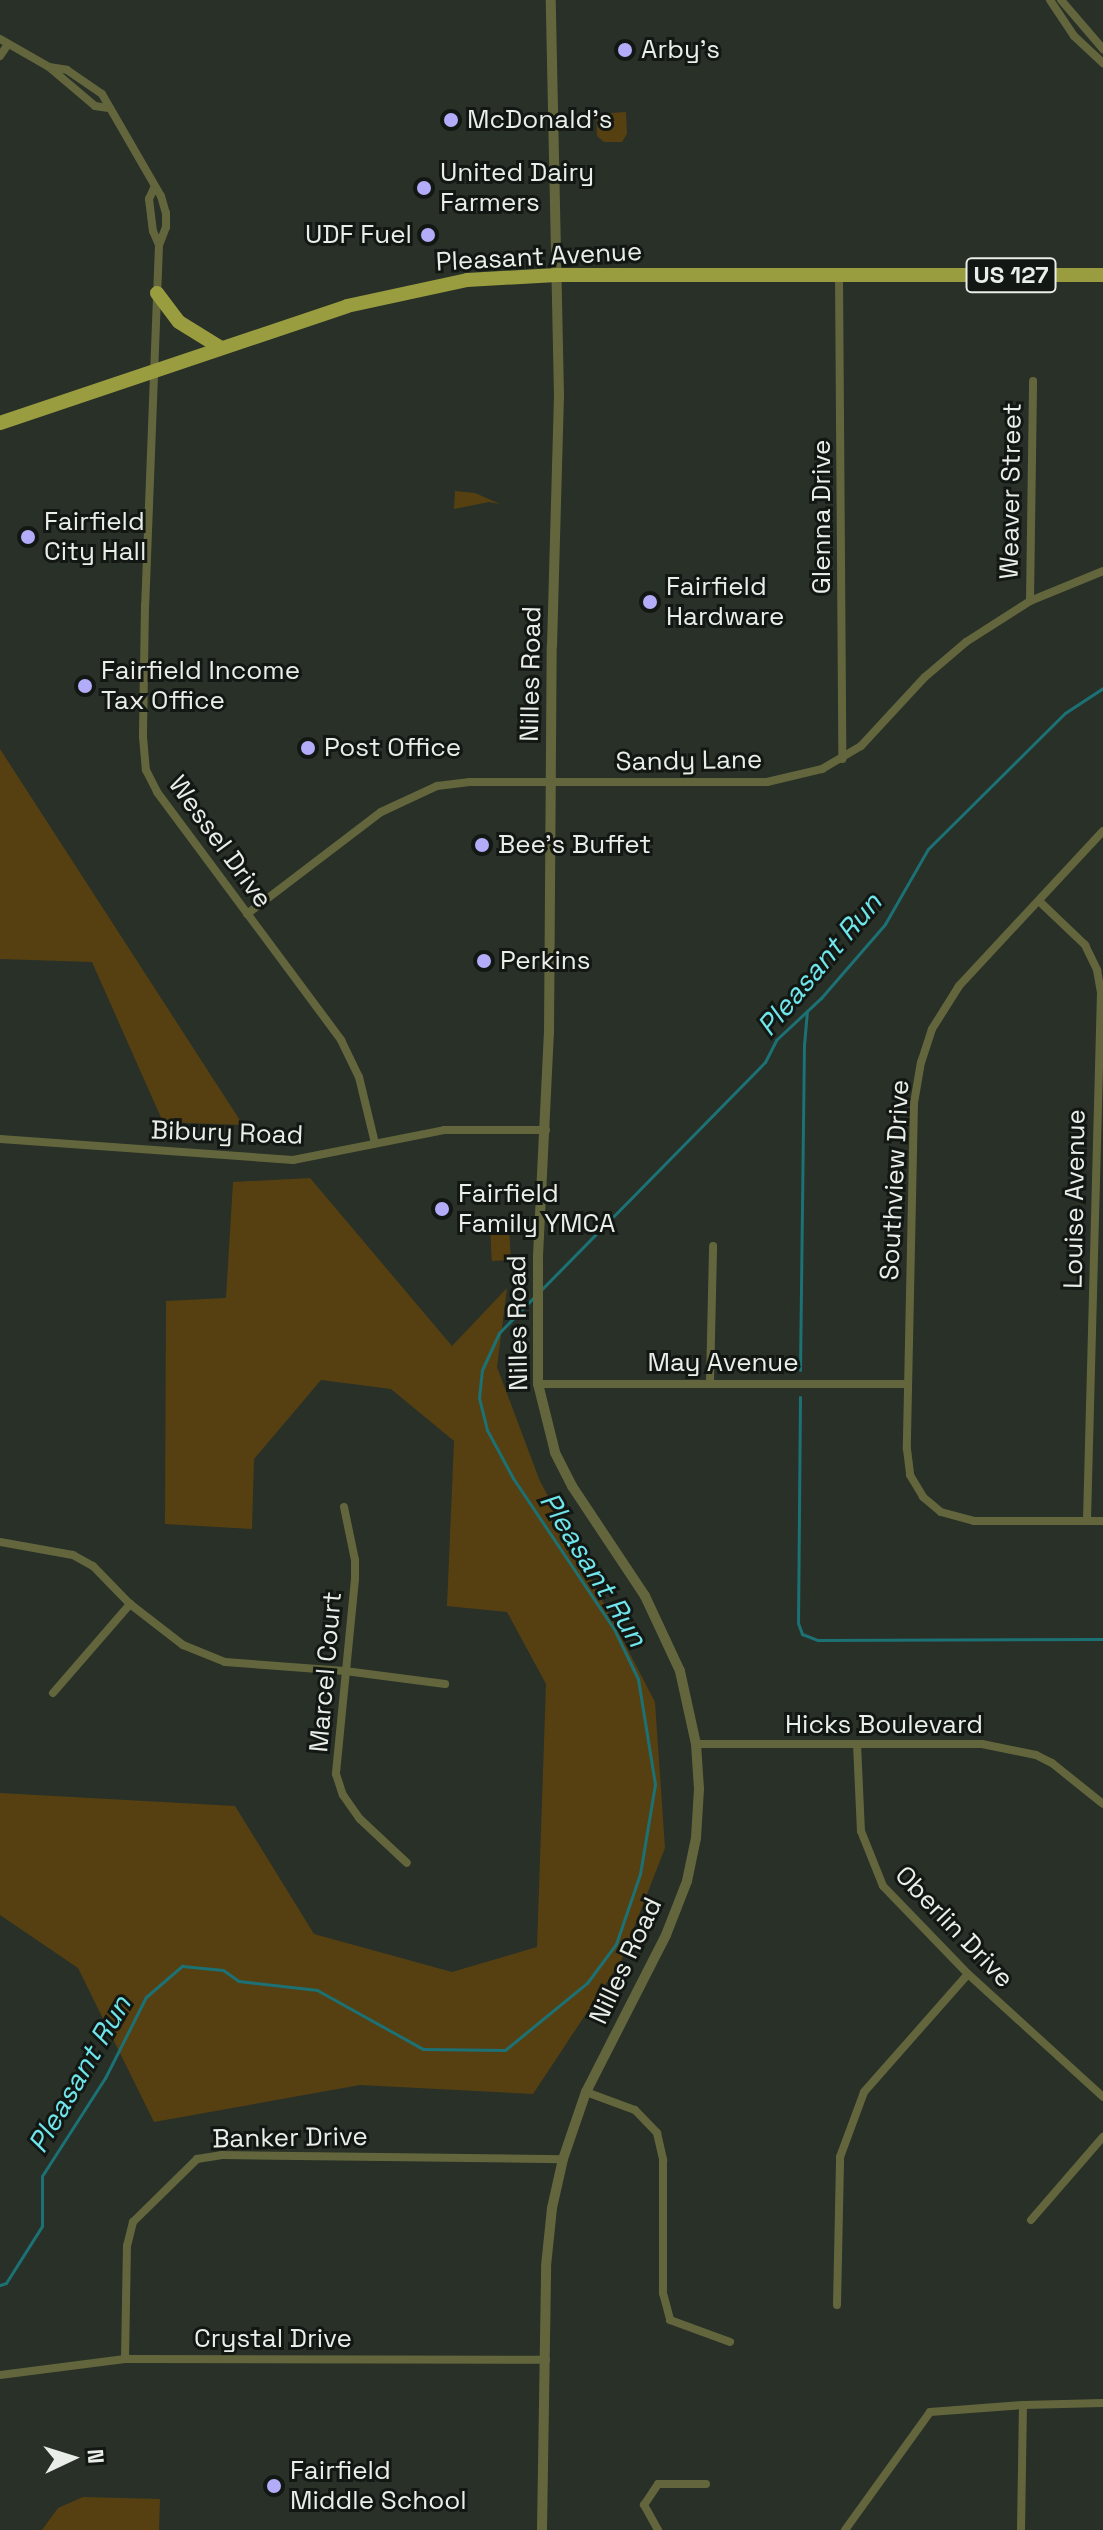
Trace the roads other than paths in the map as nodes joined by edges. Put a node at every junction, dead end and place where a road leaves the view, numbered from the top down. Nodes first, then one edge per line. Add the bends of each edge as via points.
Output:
1 (551, 0) edge
2 (1050, 0) edge
3 (1061, 0) edge
4 (0, 32) edge
5 (4, 42) edge
6 (1103, 49) edge
7 (0, 56) edge
8 (1103, 63) edge
9 (154, 188) junction
10 (159, 245) junction
11 (557, 275) junction
12 (839, 275) junction
13 (1103, 275) edge
14 (157, 293) junction
15 (221, 348) junction
16 (154, 370) junction
17 (1033, 381) dead end
18 (0, 423) edge
19 (1103, 571) edge
20 (1030, 601) junction
21 (842, 759) junction
22 (551, 782) junction
23 (1103, 831) edge
24 (1039, 901) junction
25 (247, 914) junction
26 (546, 1130) junction
27 (0, 1139) edge
28 (375, 1143) junction
29 (713, 1246) dead end
30 (710, 1382) junction
31 (538, 1384) junction
32 (908, 1384) junction
33 (344, 1507) dead end
34 (1087, 1521) junction
35 (1103, 1521) edge
36 (0, 1542) edge
37 (130, 1604) junction
38 (345, 1671) junction
39 (445, 1684) dead end
40 (53, 1693) dead end
41 (696, 1744) junction
42 (857, 1744) junction
43 (1103, 1804) edge
44 (407, 1863) dead end
45 (968, 1974) junction
46 (586, 2092) junction
47 (1103, 2097) edge
48 (1103, 2137) edge
49 (563, 2159) junction
50 (1031, 2220) dead end
51 (837, 2305) dead end
52 (730, 2342) dead end
53 (125, 2359) junction
54 (546, 2360) junction
55 (0, 2375) edge
56 (1103, 2403) edge
57 (1023, 2405) junction
58 (706, 2484) dead end
59 (542, 2530) edge
60 (658, 2530) edge
61 (845, 2530) edge
62 (1021, 2530) edge

1 - 11 street, Nilles Road
2 - 8 street via 1074,36
3 - 6 street
4 - 5 street, Wessel Drive
5 - 7 street
5 - 9 street, Wessel Drive via 49,67 67,70 102,94
9 - 10 street, Wessel Drive via 149,199
9 - 10 street, Wessel Drive via 166,213
10 - 14 street, Wessel Drive
11 - 12 main road, Pleasant Avenue / US 127
11 - 15 main road, Pleasant Avenue / US 127 via 467,280 390,294
11 - 22 street, Nilles Road
12 - 13 main road, Pleasant Avenue / US 127
12 - 21 street, Glenna Drive
14 - 15 main road via 179,322
14 - 16 street, Wessel Drive
15 - 16 main road, Pleasant Avenue / US 127
16 - 18 main road, Pleasant Avenue / US 127
16 - 25 street, Wessel Drive via 143,758 157,792
17 - 20 street, Weaver Street
19 - 20 street, Sandy Lane
20 - 21 street, Sandy Lane via 966,642
21 - 22 street, Sandy Lane via 767,782
22 - 25 street, Sandy Lane via 457,783 413,794 367,821
22 - 26 street, Nilles Road
23 - 24 street, Southview Drive
24 - 32 street, Southview Drive via 959,986 932,1029 921,1062 914,1103
24 - 34 street, Louise Avenue via 1085,945 1101,992
25 - 28 street, Wessel Drive via 346,1048
26 - 28 street, Bibury Road via 444,1130
26 - 31 street, Nilles Road via 535,1345
27 - 28 street, Bibury Road via 293,1160
29 - 30 street
30 - 31 street, May Avenue
30 - 32 street, May Avenue
31 - 41 street, Nilles Road via 555,1452 572,1486 667,1639
32 - 34 street, Southview Drive via 910,1475 923,1497 941,1512 974,1521
33 - 38 street, Marcel Court via 355,1560
34 - 35 street
36 - 37 street via 73,1555 93,1566
37 - 38 street via 183,1645 225,1662
37 - 40 street
38 - 39 street
38 - 44 street, Marcel Court via 336,1774 360,1819
41 - 42 street, Hicks Boulevard
41 - 46 street, Nilles Road via 696,1838 687,1881 666,1935
42 - 43 street, Hicks Boulevard via 1002,1747 1052,1763
42 - 45 street, Oberlin Drive via 861,1831 873,1870 896,1902
45 - 47 street, Oberlin Drive
45 - 51 street via 864,2092 840,2157
46 - 49 street, Nilles Road
46 - 52 street via 635,2110 657,2133 663,2160 663,2293 670,2320
48 - 50 street
49 - 53 street, Banker Drive via 197,2159 133,2222 127,2246
49 - 54 street, Nilles Road via 546,2266
53 - 54 street, Crystal Drive
53 - 55 street, Crystal Drive
54 - 59 street, Nilles Road
56 - 57 street
57 - 61 street via 930,2412
57 - 62 street
58 - 60 street via 658,2484 644,2505

